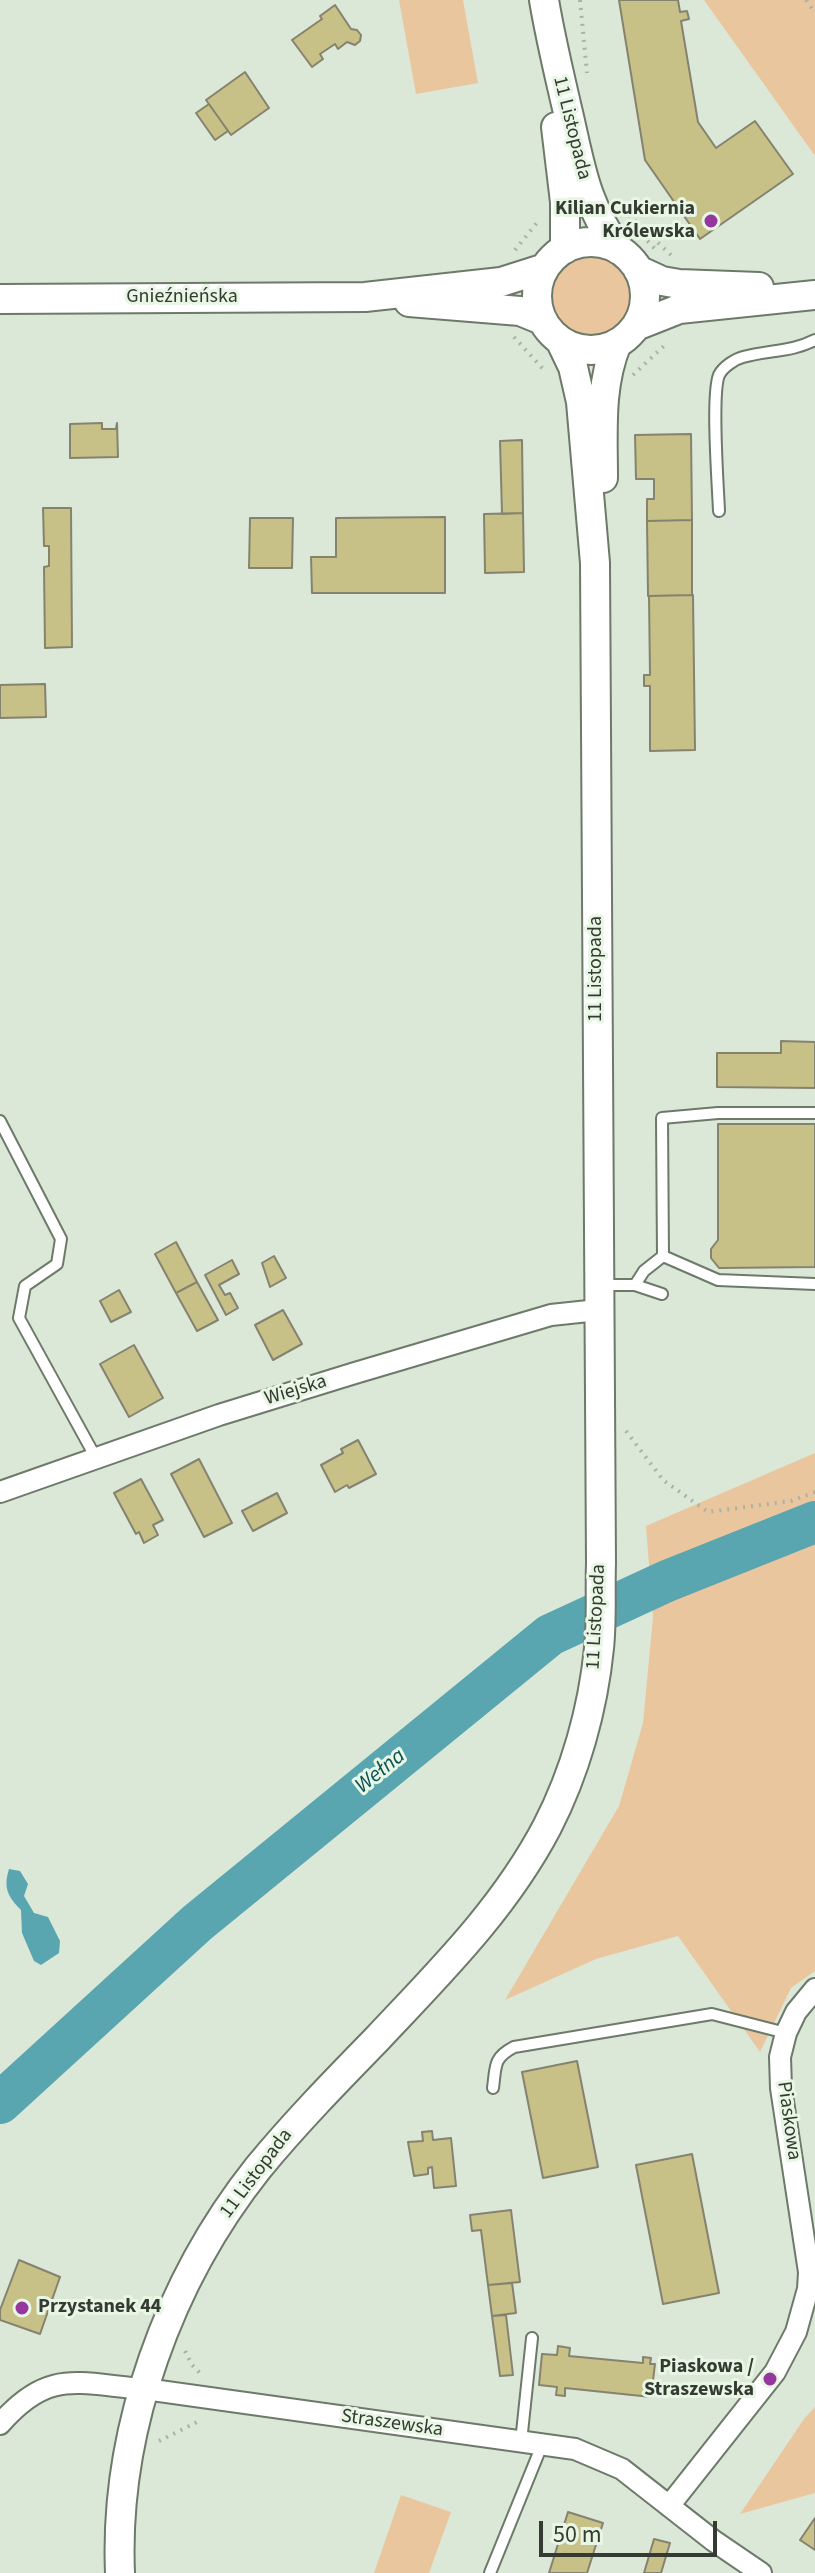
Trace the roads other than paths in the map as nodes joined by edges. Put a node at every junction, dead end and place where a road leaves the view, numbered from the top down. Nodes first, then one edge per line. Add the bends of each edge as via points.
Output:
1 (544, 0) edge
2 (551, 47) junction
3 (555, 258) junction
4 (639, 258) junction
5 (811, 295) edge
6 (365, 297) junction
7 (688, 297) junction
8 (0, 299) edge
9 (542, 320) junction
10 (635, 339) junction
11 (815, 340) edge
12 (561, 342) junction
13 (719, 511) dead end
14 (595, 563) junction
15 (815, 1113) edge
16 (0, 1121) edge
17 (663, 1256) junction
18 (815, 1284) edge
19 (635, 1285) junction
20 (662, 1294) dead end
21 (599, 1298) junction
22 (96, 1458) junction
23 (0, 1492) edge
24 (815, 1989) edge
25 (786, 2033) junction
26 (493, 2088) dead end
27 (532, 2338) dead end
28 (145, 2389) junction
29 (0, 2424) edge
30 (521, 2442) junction
31 (542, 2445) junction
32 (669, 2506) junction
33 (120, 2573) edge
34 (490, 2573) edge
35 (761, 2573) edge

1 - 2 main road, 11 Listopada
2 - 3 main road, 11 Listopada via 564,193
2 - 4 main road, 11 Listopada via 588,198 601,226
3 - 4 main road via 592,242
3 - 6 main road, Gnieźnieńska via 501,282
3 - 9 main road via 537,293
4 - 7 main road
4 - 10 main road via 645,298
5 - 7 main road
6 - 8 main road, Gnieźnieńska
6 - 9 main road, Gnieźnieńska via 520,311
7 - 10 main road
9 - 12 main road
10 - 12 main road via 589,350
10 - 14 main road, 11 Listopada via 608,367
11 - 13 lane via 800,348 744,357 719,375
12 - 14 main road, 11 Listopada via 581,402
14 - 21 main road, 11 Listopada
15 - 17 lane via 662,1118
16 - 22 lane via 61,1239 57,1264 25,1286 19,1318
17 - 18 lane via 718,1280
17 - 19 lane
19 - 20 lane
19 - 21 lane
21 - 22 street, Wiejska
21 - 28 main road, 11 Listopada via 599,1647 580,1744 566,1784 517,1877 473,1935 295,2125 239,2193 177,2301
22 - 23 street, Wiejska
24 - 25 street, Piaskowa
25 - 26 lane via 712,2014 514,2047 500,2054
25 - 32 street, Piaskowa via 781,2088 808,2252 804,2307 775,2372
27 - 30 lane
28 - 29 street, Straszewska via 56,2384 27,2396
28 - 30 street, Straszewska
28 - 33 main road, 11 Listopada via 128,2460
30 - 31 street, Straszewska
31 - 32 street, Straszewska via 594,2455 622,2469
31 - 34 lane
32 - 35 street, Straszewska

